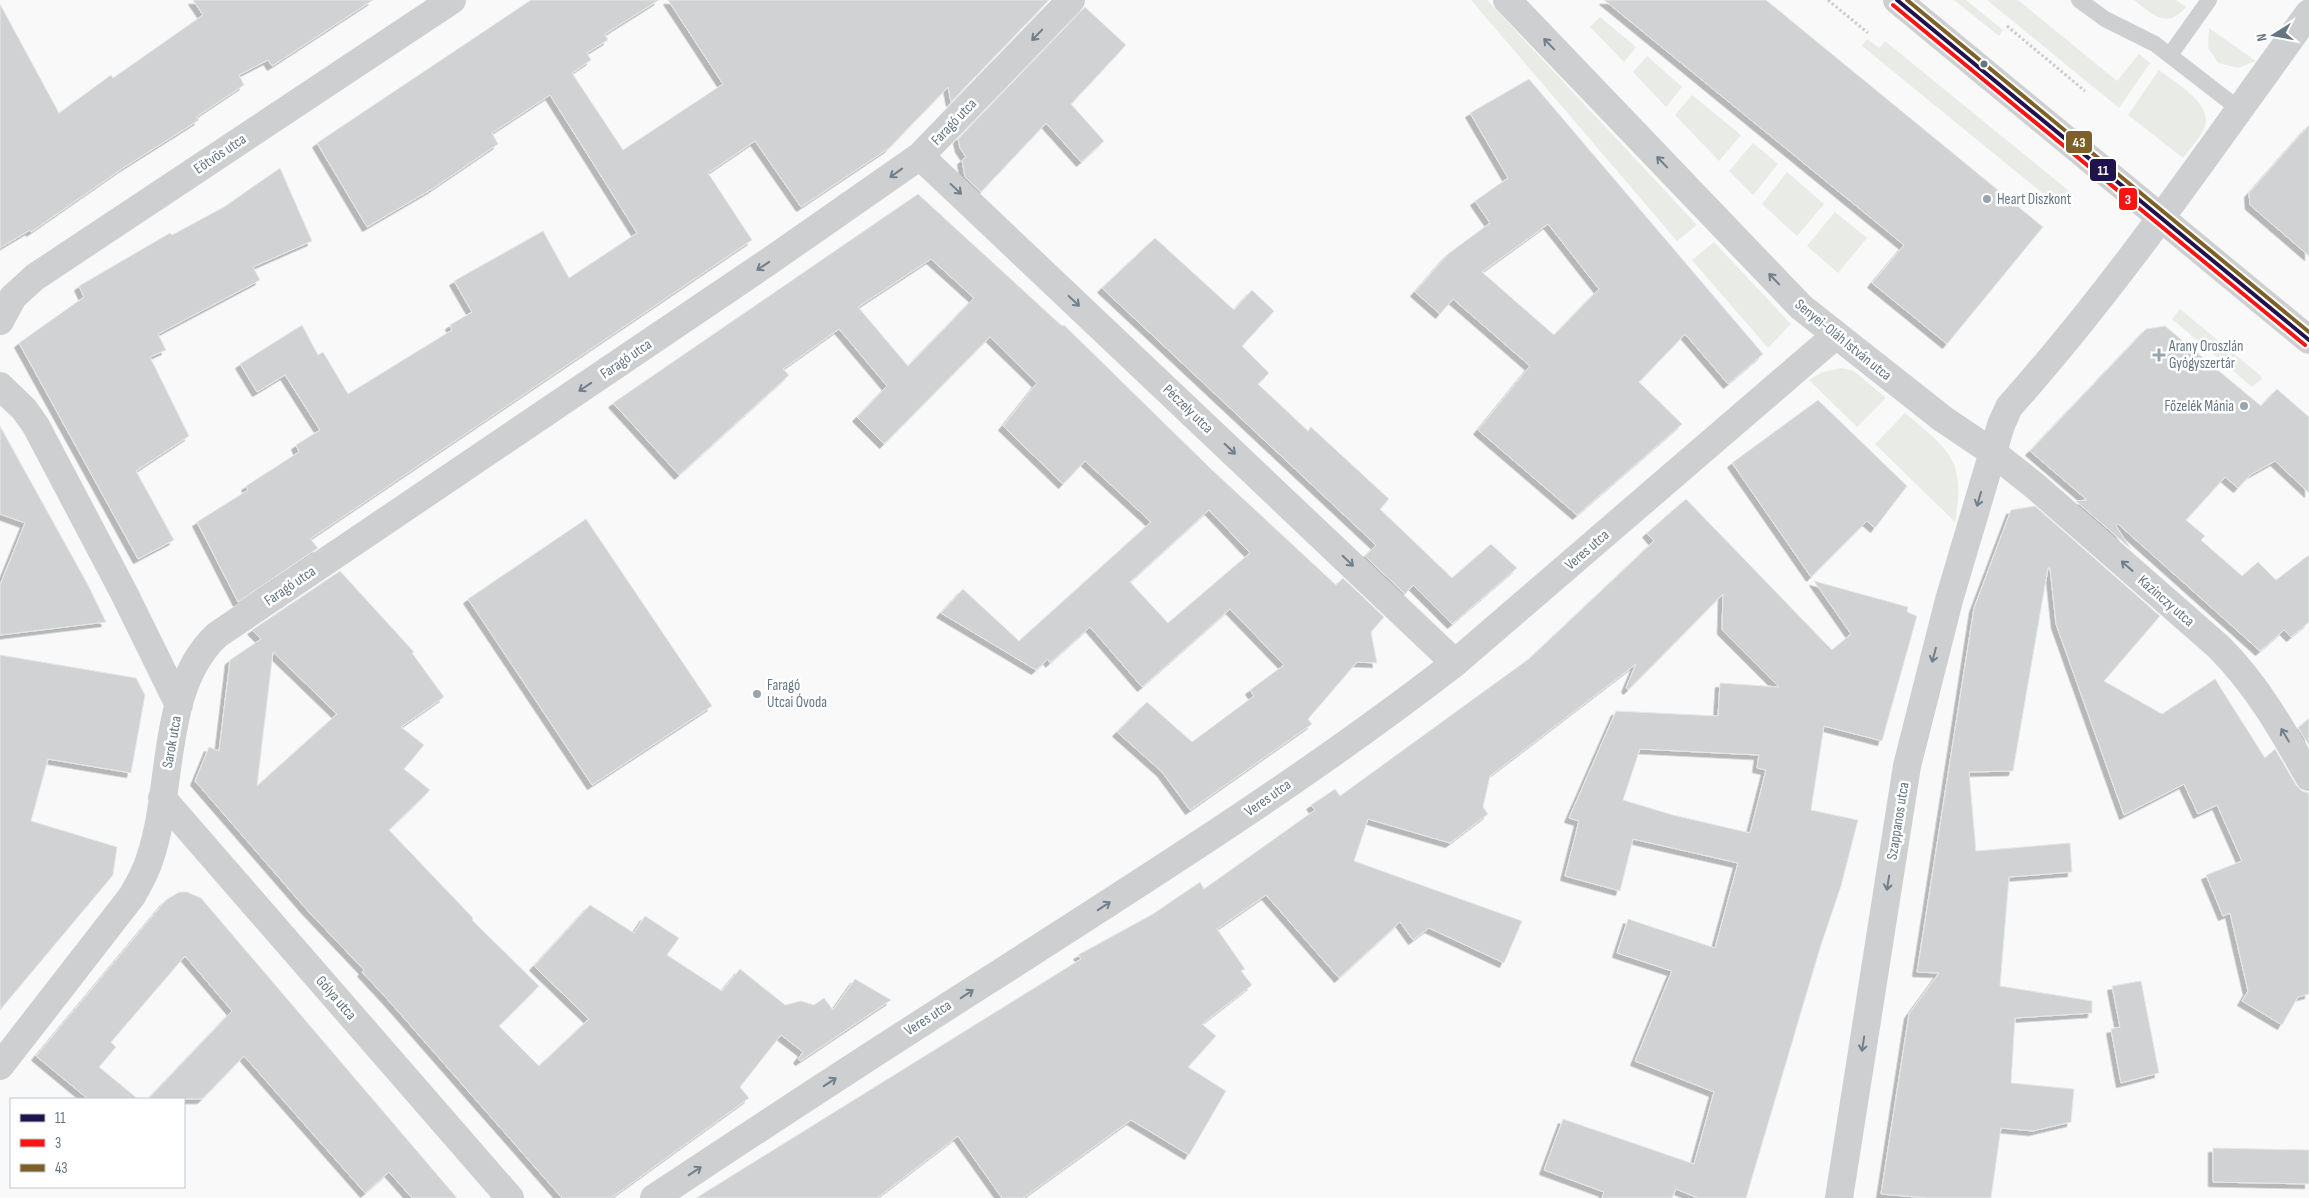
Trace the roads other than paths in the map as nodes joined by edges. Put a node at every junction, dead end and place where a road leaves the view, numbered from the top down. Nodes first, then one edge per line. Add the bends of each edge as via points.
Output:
1 (452, 0) edge
2 (1071, 0) edge
3 (1508, 0) edge
4 (1897, 0) edge
5 (2079, 0) edge
6 (2209, 0) edge
7 (2309, 13) edge
8 (2170, 55) junction
9 (2240, 109) junction
10 (920, 156) junction
11 (2161, 218) junction
12 (0, 321) edge
13 (1836, 335) junction
14 (2309, 340) edge
15 (0, 386) edge
16 (1992, 452) junction
17 (1455, 664) junction
18 (179, 705) junction
19 (2309, 777) edge
20 (162, 798) junction
21 (0, 1066) edge
22 (510, 1198) edge
23 (654, 1198) edge
24 (1839, 1198) edge

1 - 12 street, Eötvös utca via 35,277 12,297
2 -> 10 street, Faragó utca
13 -> 3 street, Senyei-Oláh István utca via 1790,296
4 - 11 street
5 - 8 lane via 2105,19
6 - 8 lane
7 - 9 street
8 - 9 lane
9 - 11 street
10 -> 17 street, Péczely utca
10 -> 18 street, Faragó utca via 217,635 204,647 193,665
11 - 14 street
11 - 16 street via 2009,407
13 - 16 street, Senyei-Oláh István utca via 1943,419
13 - 17 street, Veres utca
15 - 18 street, Sarok utca via 36,426
19 -> 16 street, Kazinczy utca via 2240,668 2035,486
16 -> 24 street, Szappanos utca via 1942,626 1907,766
23 -> 17 street, Veres utca via 1207,840
18 - 20 street, Sarok utca
20 - 21 street, Sarok utca via 151,857 132,896
20 - 22 street, Gólya utca

